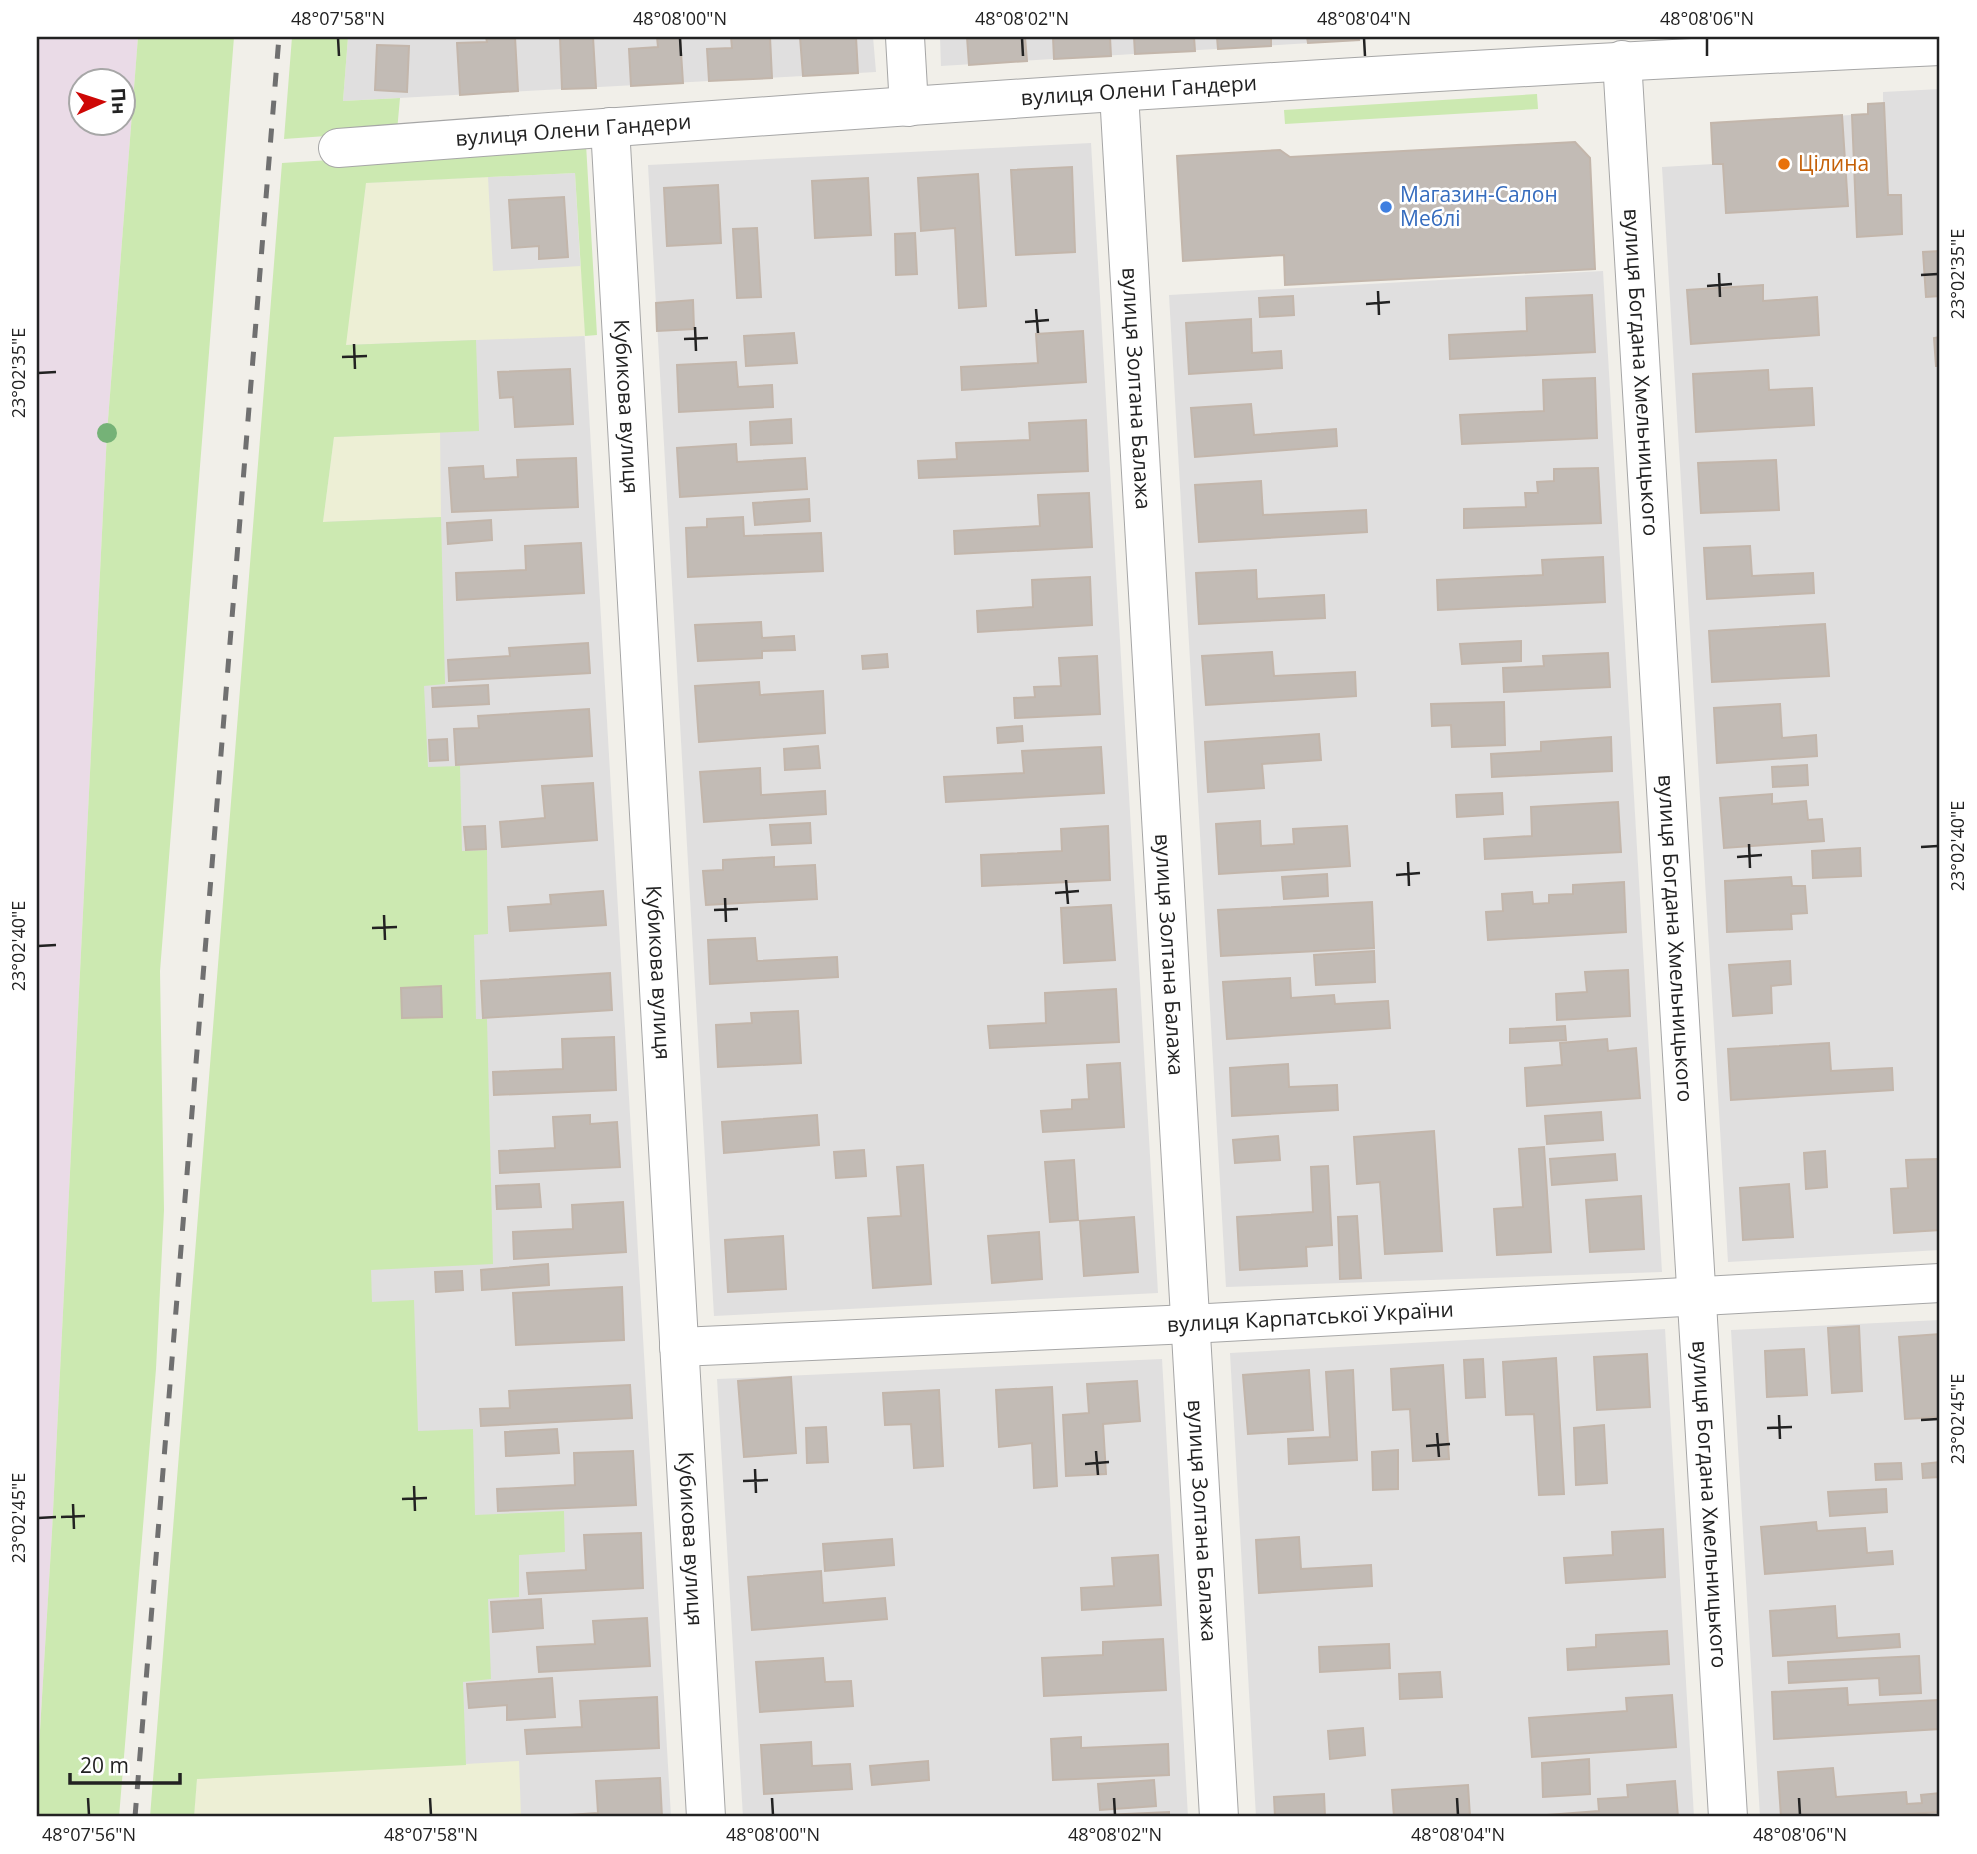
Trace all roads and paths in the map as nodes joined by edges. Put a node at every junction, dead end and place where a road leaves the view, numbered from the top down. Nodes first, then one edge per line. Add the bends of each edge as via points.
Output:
1 (905, 37) edge
2 (1940, 46) edge
3 (1473, 53) edge
4 (1622, 60) junction
5 (1119, 93) junction
6 (909, 107) junction
7 (610, 127) junction
8 (338, 148) dead end
9 (1940, 1283) edge
10 (1696, 1298) junction
11 (1190, 1324) junction
12 (680, 1347) junction
13 (706, 1817) edge
14 (1219, 1817) edge
15 (1728, 1817) edge

1 - 6 street
2 - 4 street, вулиця Олени Гандери
3 - 4 street, вулиця Олени Гандери
3 - 5 street, вулиця Олени Гандери
4 - 10 street, вулиця Богдана Хмельницького
5 - 6 street, вулиця Олени Гандери
5 - 11 street, вулиця Золтана Балажа
6 - 7 street, вулиця Олени Гандери
7 - 8 street, вулиця Олени Гандери
7 - 12 street, Кубикова вулиця
9 - 10 street, вулиця Карпатської України
10 - 11 street, вулиця Карпатської України
10 - 15 street, вулиця Богдана Хмельницького
11 - 12 street, вулиця Карпатської України
11 - 14 street, вулиця Золтана Балажа
12 - 13 street, Кубикова вулиця

